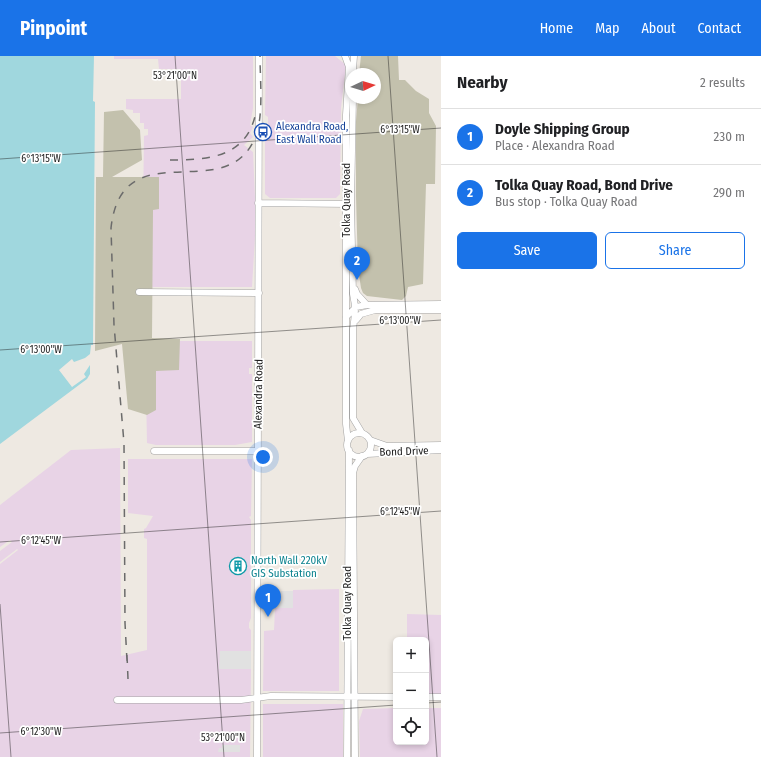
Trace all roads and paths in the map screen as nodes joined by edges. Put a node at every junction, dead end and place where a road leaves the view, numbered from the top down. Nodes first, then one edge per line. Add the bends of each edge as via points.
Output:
1 (259, 56) edge
2 (345, 56) edge
3 (354, 56) edge
4 (353, 68) edge
5 (353, 104) edge
6 (258, 203) junction
7 (348, 204) junction
8 (346, 272) junction
9 (353, 272) junction
10 (354, 284) junction
11 (139, 292) dead end
12 (258, 292) junction
13 (441, 304) edge
14 (366, 305) junction
15 (356, 307) junction
16 (441, 310) edge
17 (346, 317) junction
18 (356, 320) junction
19 (362, 433) junction
20 (370, 440) junction
21 (348, 441) junction
22 (441, 445) edge
23 (349, 450) junction
24 (441, 450) edge
25 (154, 451) dead end
26 (257, 451) junction
27 (365, 455) junction
28 (347, 697) junction
29 (355, 697) junction
30 (393, 697) edge
31 (429, 697) edge
32 (441, 697) edge
33 (257, 698) junction
34 (117, 700) dead end
35 (257, 757) edge
36 (347, 757) edge
37 (355, 757) edge

1 - 6 street, Alexandra Road
2 - 7 street, Tolka Quay Road via 349,67 346,115
3 - 4 street
5 - 7 street, Tolka Quay Road
6 - 7 street
6 - 12 street, Alexandra Road
7 - 8 street, Tolka Quay Road
7 - 9 street, Tolka Quay Road
8 - 9 street
8 - 17 street, Tolka Quay Road
9 - 10 street, Tolka Quay Road
10 - 14 street via 357,294
10 - 15 street, Tolka Quay Road
11 - 12 street
12 - 26 street, Alexandra Road
13 - 14 street
14 - 15 street
15 - 17 street
15 - 18 street, Tolka Quay Road
16 - 18 street via 375,310 361,314
17 - 21 street, Tolka Quay Road
18 - 19 street, Tolka Quay Road via 353,329 353,418
19 - 20 street
19 - 21 street via 352,436
20 - 22 street, Bond Drive via 387,446
20 - 27 street via 370,448
21 - 23 street
23 - 27 street via 356,456
23 - 28 street, Tolka Quay Road
24 - 27 street, Bond Drive
25 - 26 street
26 - 33 street, Alexandra Road
27 - 29 street, Tolka Quay Road via 354,466 353,473
28 - 29 street
28 - 33 street
28 - 36 street, Tolka Quay Road
29 - 30 street
29 - 37 street, Tolka Quay Road
31 - 32 street
33 - 34 street
33 - 35 street, Alexandra Road

